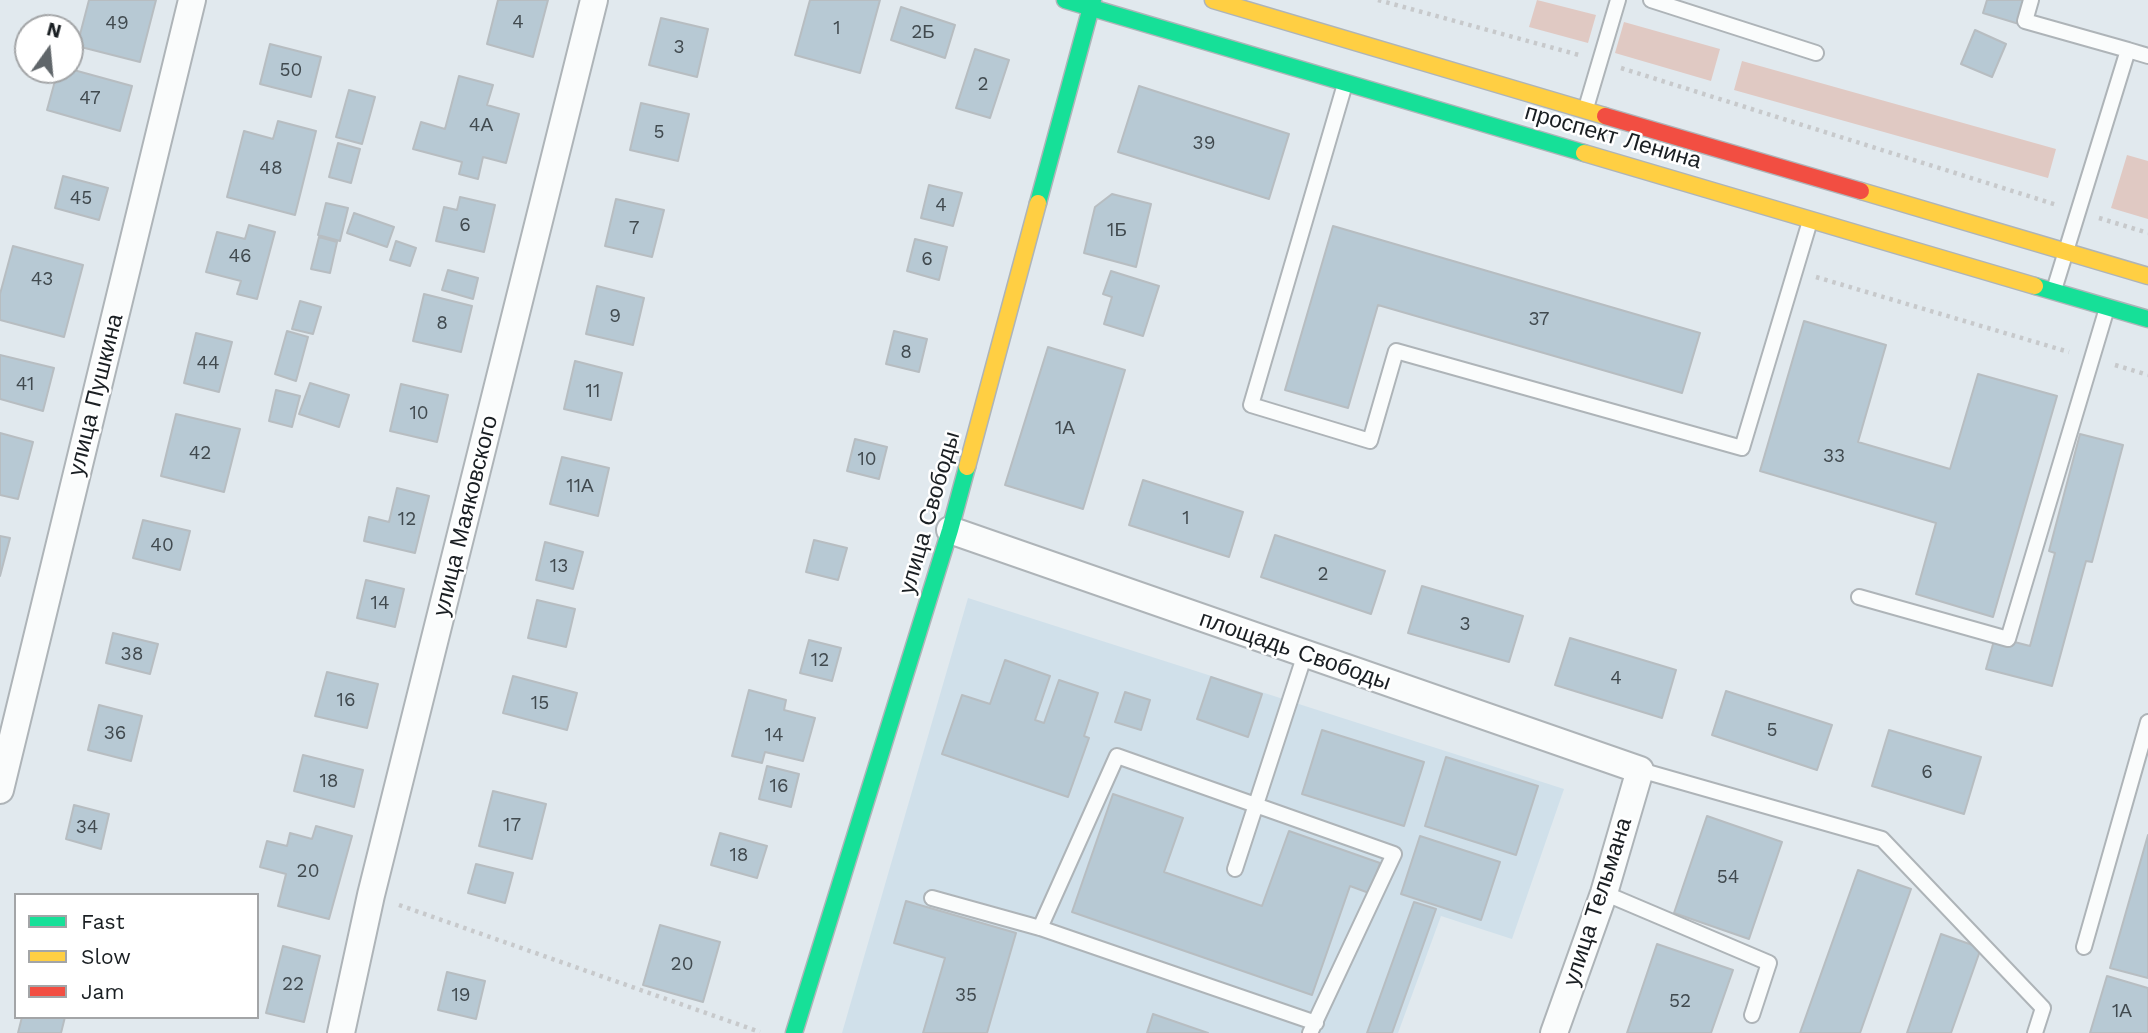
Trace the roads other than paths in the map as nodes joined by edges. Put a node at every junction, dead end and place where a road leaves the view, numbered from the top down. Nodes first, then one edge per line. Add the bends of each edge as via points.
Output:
1 (192, 0) edge
2 (594, 0) edge
3 (1065, 0) edge
4 (1213, 0) edge
5 (1618, 0) edge
6 (1651, 0) edge
7 (2031, 0) edge
8 (1092, 4) edge
9 (2127, 50) junction
10 (1816, 53) dead end
11 (2147, 53) edge
12 (1345, 83) junction
13 (1585, 110) junction
14 (1810, 219) junction
15 (2066, 251) junction
16 (2148, 276) edge
17 (2054, 291) junction
18 (2107, 307) junction
19 (2148, 319) edge
20 (950, 530) junction
21 (1859, 597) dead end
22 (1305, 654) junction
23 (2148, 722) edge
24 (1640, 770) junction
25 (0, 790) edge
26 (1256, 805) junction
27 (1235, 869) dead end
28 (1604, 893) junction
29 (932, 898) dead end
30 (1040, 928) junction
31 (2084, 947) dead end
32 (1752, 1015) dead end
33 (1313, 1028) edge
34 (341, 1033) edge
35 (794, 1033) edge
36 (1554, 1033) edge
37 (2035, 1033) edge

1 - 25 street, улица Пушкина
2 - 34 street, улица Маяковского via 371,895
3 - 8 main road, проспект Ленина
4 - 13 main road, проспект Ленина
5 - 13 lane
6 - 10 lane
7 - 9 lane via 2025,21
8 - 12 main road, проспект Ленина
8 - 20 main road, улица Свободы
9 - 11 lane
9 - 15 lane
12 - 14 main road, проспект Ленина
12 - 14 lane via 1251,405 1370,441 1396,351 1742,448
13 - 15 main road, проспект Ленина
14 - 17 main road, проспект Ленина
15 - 16 main road, проспект Ленина
15 - 17 lane
17 - 18 main road, проспект Ленина
18 - 19 main road, проспект Ленина
18 - 21 lane via 2008,639
20 - 22 street, площадь Свободы
20 - 35 main road, улица Свободы
22 - 24 street, площадь Свободы
22 - 26 lane
23 - 31 lane
24 - 28 street, улица Тельмана
24 - 37 lane via 1882,839 2043,1008
26 - 27 lane
26 - 30 lane via 1117,756
26 - 33 lane via 1394,854
28 - 32 lane via 1769,962
28 - 36 street, улица Тельмана
29 - 30 lane
30 - 33 lane

